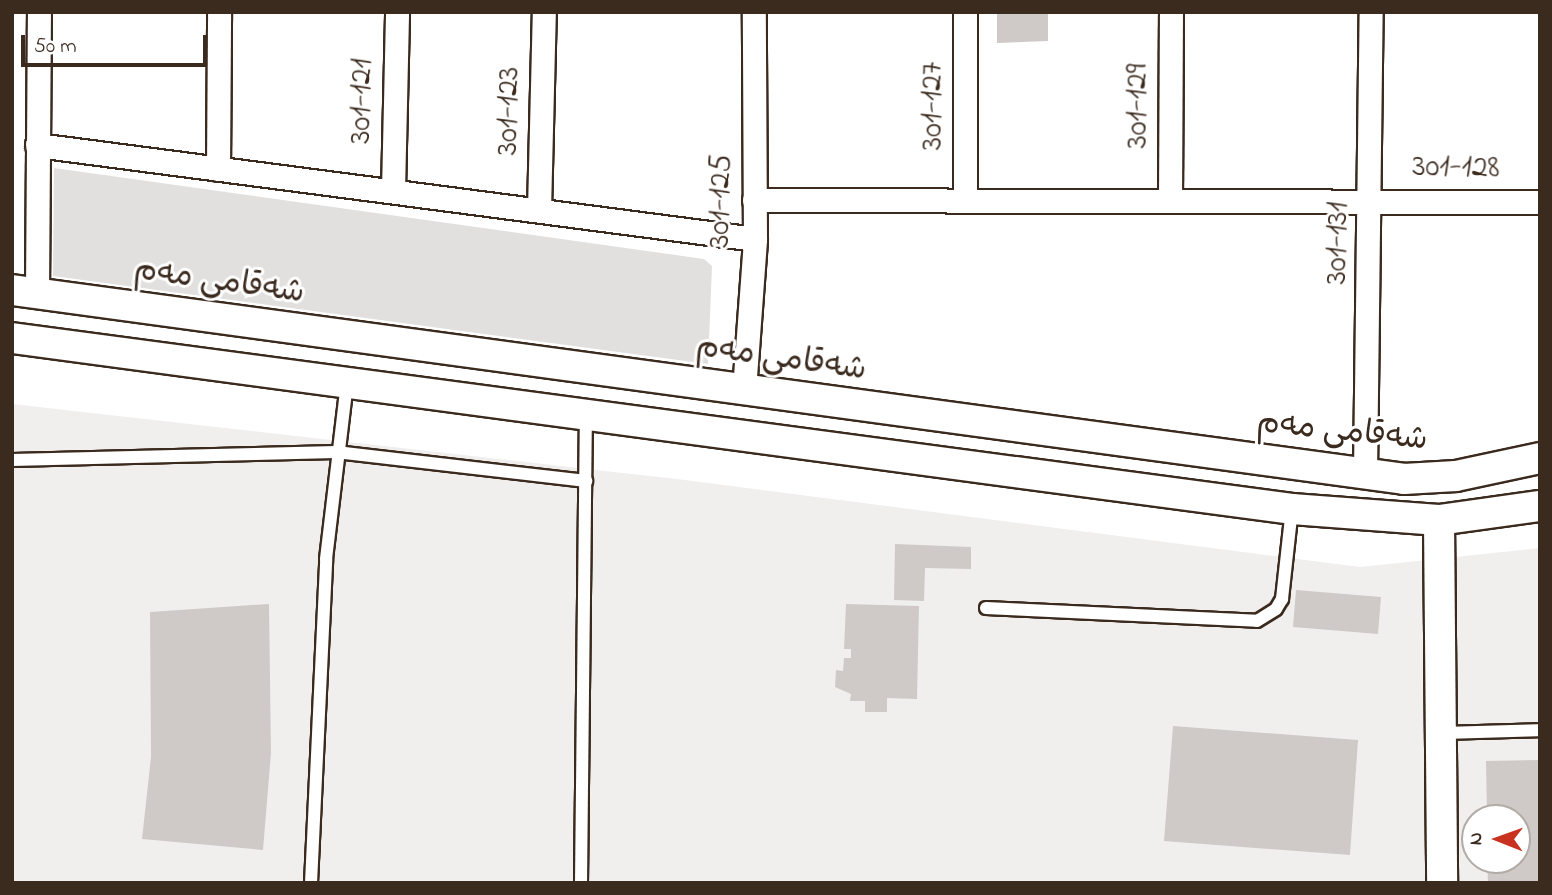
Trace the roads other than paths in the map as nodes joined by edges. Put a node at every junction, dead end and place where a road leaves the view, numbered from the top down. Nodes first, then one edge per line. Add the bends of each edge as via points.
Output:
1 (39, 12) edge
2 (219, 12) edge
3 (397, 12) edge
4 (544, 12) edge
5 (754, 12) edge
6 (965, 12) edge
7 (1171, 12) edge
8 (1371, 12) edge
9 (37, 145) junction
10 (218, 169) junction
11 (393, 191) junction
12 (754, 200) junction
13 (965, 200) junction
14 (1170, 200) junction
15 (1371, 200) junction
16 (1540, 202) edge
17 (539, 211) junction
18 (755, 239) junction
19 (24, 292) edge
20 (231, 319) junction
21 (12, 338) edge
22 (226, 365) junction
23 (347, 383) junction
24 (744, 390) junction
25 (586, 417) junction
26 (336, 452) junction
27 (1540, 458) edge
28 (12, 460) edge
29 (1365, 474) junction
30 (586, 481) junction
31 (1540, 506) edge
32 (1292, 509) junction
33 (1439, 520) junction
34 (986, 608) dead end
35 (1540, 730) edge
36 (1441, 733) junction
37 (311, 883) edge
38 (581, 883) edge
39 (1442, 883) edge

1 - 9 street
2 - 10 street
3 - 11 street, 301-121
4 - 17 street, 301-123
5 - 12 street, 301-125
6 - 13 street, 301-127
7 - 14 street, 301-129
8 - 15 street, 301-131
9 - 10 street
9 - 19 street
10 - 11 street
11 - 17 street
12 - 13 street, 301-128
12 - 18 street, 301-125
13 - 14 street, 301-128
14 - 15 street, 301-128
15 - 16 street, 301-128
15 - 29 street, 301-131
17 - 18 street
18 - 24 street, 301-125
19 - 20 street, شەقامی مەم
20 - 22 street
20 - 24 street, شەقامی مەم
21 - 22 street
22 - 23 street
23 - 25 street
23 - 26 lane
24 - 29 street, شەقامی مەم
25 - 30 lane
25 - 32 street
26 - 28 lane
26 - 30 lane
26 - 37 lane via 326,559
27 - 29 street, شەقامی مەم via 1439,478
30 - 38 lane
31 - 33 street
32 - 33 street
32 - 34 lane via 1282,599 1276,609 1257,621
33 - 36 street
35 - 36 lane
36 - 39 street

